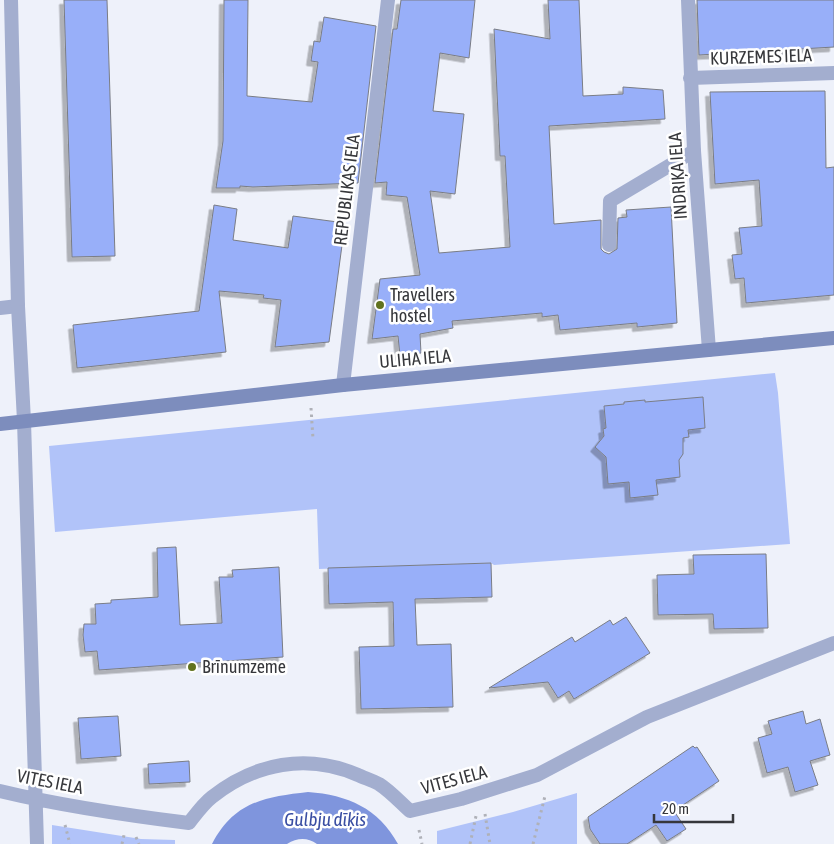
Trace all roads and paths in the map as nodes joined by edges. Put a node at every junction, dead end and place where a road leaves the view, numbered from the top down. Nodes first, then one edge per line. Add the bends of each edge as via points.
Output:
1 (12, 0) edge
2 (388, 0) edge
3 (688, 0) edge
4 (6, 27) edge
5 (834, 73) edge
6 (690, 78) junction
7 (694, 151) junction
8 (609, 244) dead end
9 (18, 306) junction
10 (0, 308) edge
11 (834, 338) edge
12 (709, 350) junction
13 (343, 385) junction
14 (310, 403) dead end
15 (24, 421) junction
16 (0, 424) edge
17 (313, 439) dead end
18 (834, 644) edge
19 (0, 791) edge
20 (545, 796) dead end
21 (35, 800) junction
22 (485, 814) dead end
23 (476, 816) dead end
24 (37, 844) edge
25 (470, 844) edge
26 (490, 844) edge
27 (533, 844) edge

1 - 4 street
2 - 13 street, REPUBLIKAS IELA
3 - 6 street, INDRIĶA IELA
4 - 9 street
5 - 6 street, KURZEMES IELA
6 - 7 street, INDRIĶA IELA
7 - 8 street via 610,201
7 - 12 street, INDRIĶA IELA
9 - 10 street
9 - 15 street
11 - 12 main road, ULIHA IELA
12 - 13 main road, ULIHA IELA
13 - 15 main road, ULIHA IELA
14 - 17 path
15 - 16 main road, ULIHA IELA
15 - 21 street
18 - 21 street, VITES IELA via 647,717 537,775 410,811 379,784 340,767 299,762 267,767 237,780 210,798 189,823
19 - 21 street, VITES IELA
20 - 27 path
21 - 24 street
22 - 26 path
23 - 25 path

